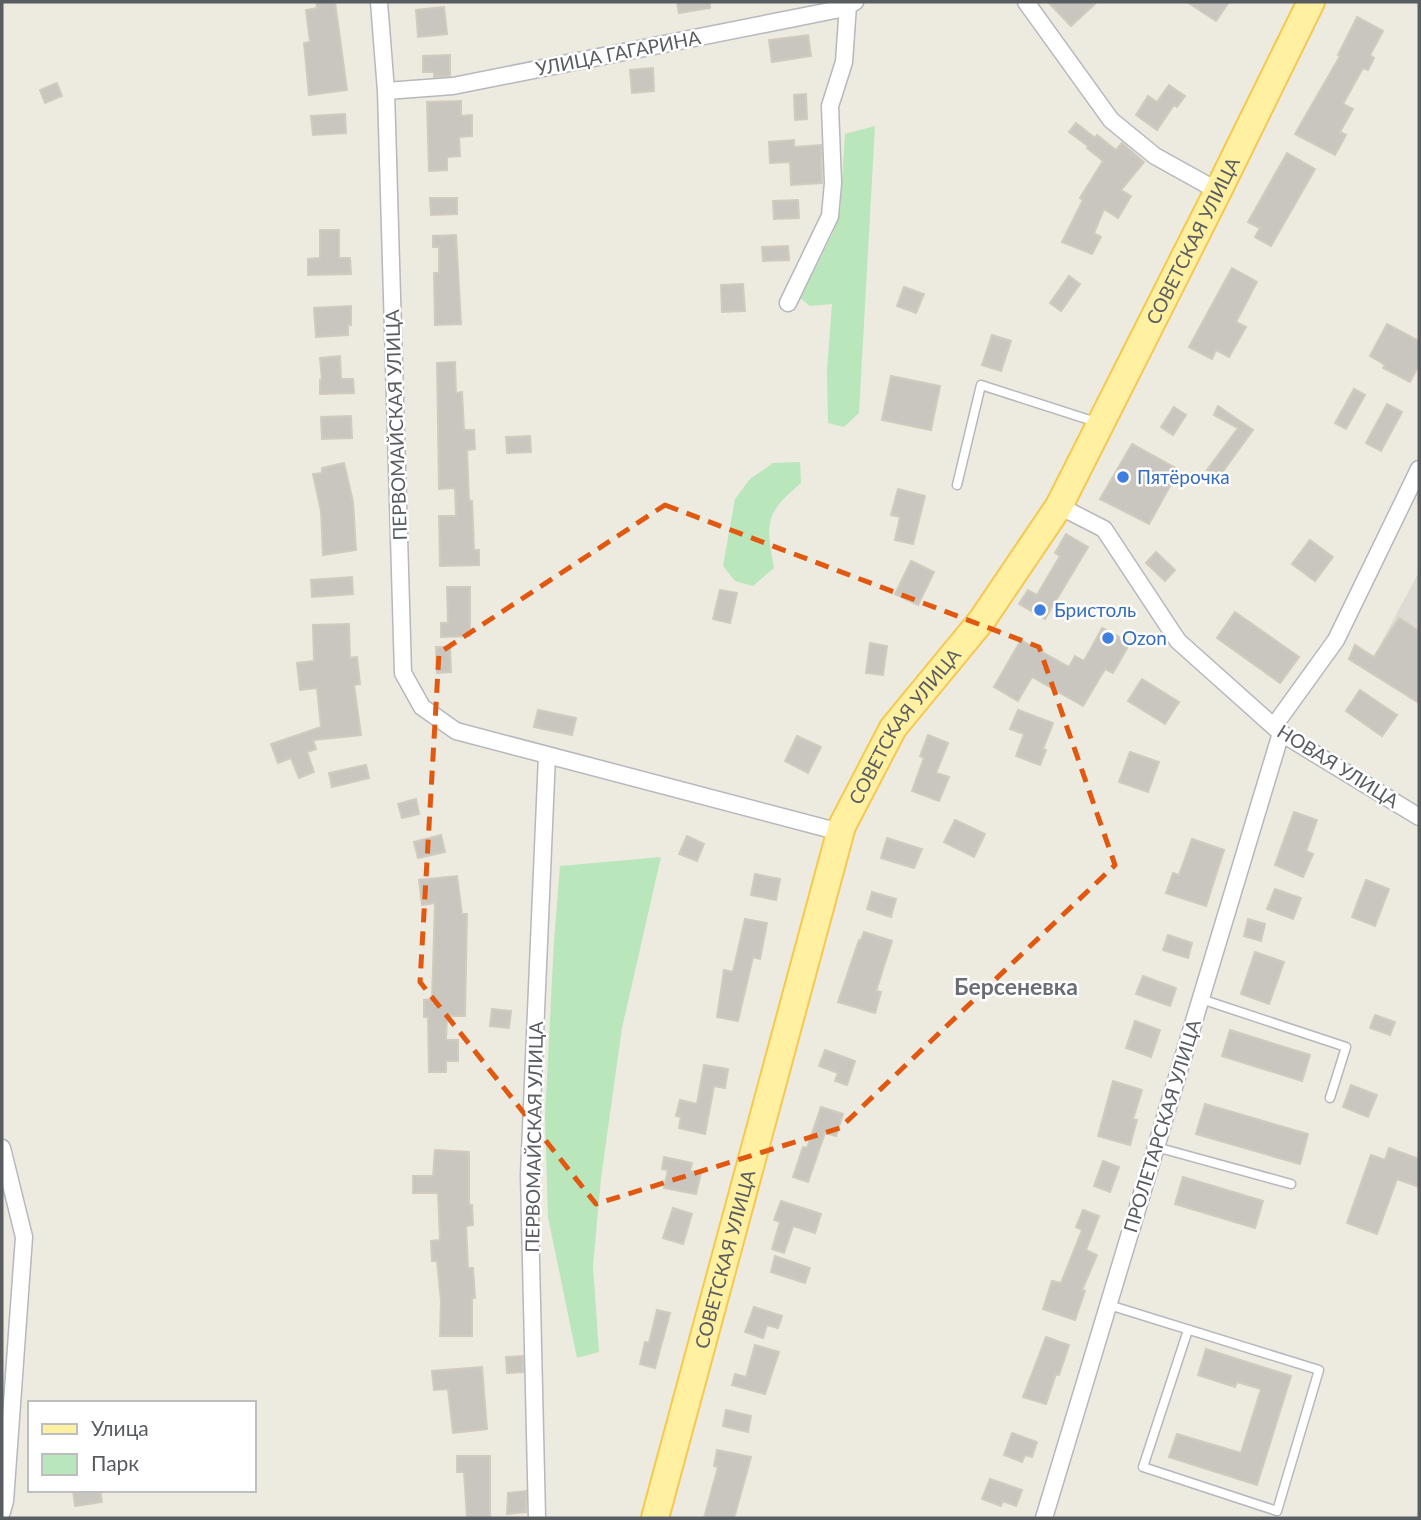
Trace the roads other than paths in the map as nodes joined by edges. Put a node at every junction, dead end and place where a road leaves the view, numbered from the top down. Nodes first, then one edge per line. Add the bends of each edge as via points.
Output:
1 (379, 2) edge
2 (1026, 2) edge
3 (1311, 2) edge
4 (851, 3) edge
5 (386, 91) junction
6 (1218, 191) junction
7 (788, 303) dead end
8 (1101, 423) junction
9 (1419, 469) edge
10 (957, 485) dead end
11 (1059, 506) junction
12 (1278, 730) junction
13 (547, 755) junction
14 (1418, 813) edge
15 (840, 832) junction
16 (1201, 999) junction
17 (1331, 1098) dead end
18 (1156, 1147) junction
19 (2, 1148) edge
20 (1292, 1184) dead end
21 (1109, 1305) junction
22 (1188, 1330) junction
23 (2, 1512) edge
24 (537, 1518) edge
25 (655, 1518) edge
26 (1044, 1518) edge

1 - 5 street, ПЕРВОМАЙСКАЯ УЛИЦА
2 - 6 street via 1111,120 1156,156
3 - 6 main road, СОВЕТСКАЯ УЛИЦА
4 - 5 street, УЛИЦА ГАГАРИНА via 840,9 453,86
4 - 7 street, УЛИЦА ГАГАРИНА via 844,62 830,106 830,216
5 - 13 street, ПЕРВОМАЙСКАЯ УЛИЦА via 403,673 422,706 456,731
6 - 8 main road, СОВЕТСКАЯ УЛИЦА
8 - 10 lane via 981,385
8 - 11 main road, СОВЕТСКАЯ УЛИЦА
9 - 12 street, ПРОЛЕТАРСКАЯ УЛИЦА via 1336,640
11 - 12 street, НОВАЯ УЛИЦА via 1104,529 1178,641
11 - 15 main road, СОВЕТСКАЯ УЛИЦА via 982,620 893,727
12 - 14 street, НОВАЯ УЛИЦА
12 - 16 street, ПРОЛЕТАРСКАЯ УЛИЦА
13 - 15 street, ПЕРВОМАЙСКАЯ УЛИЦА
13 - 24 street, ПЕРВОМАЙСКАЯ УЛИЦА via 529,1175
15 - 25 main road, СОВЕТСКАЯ УЛИЦА
16 - 17 lane via 1346,1048
16 - 18 street, ПРОЛЕТАРСКАЯ УЛИЦА
18 - 20 lane
18 - 21 street, ПРОЛЕТАРСКАЯ УЛИЦА
19 - 23 street via 24,1237
21 - 22 lane
21 - 26 street, ПРОЛЕТАРСКАЯ УЛИЦА
22 - 22 lane via 1319,1370 1277,1511 1143,1467

